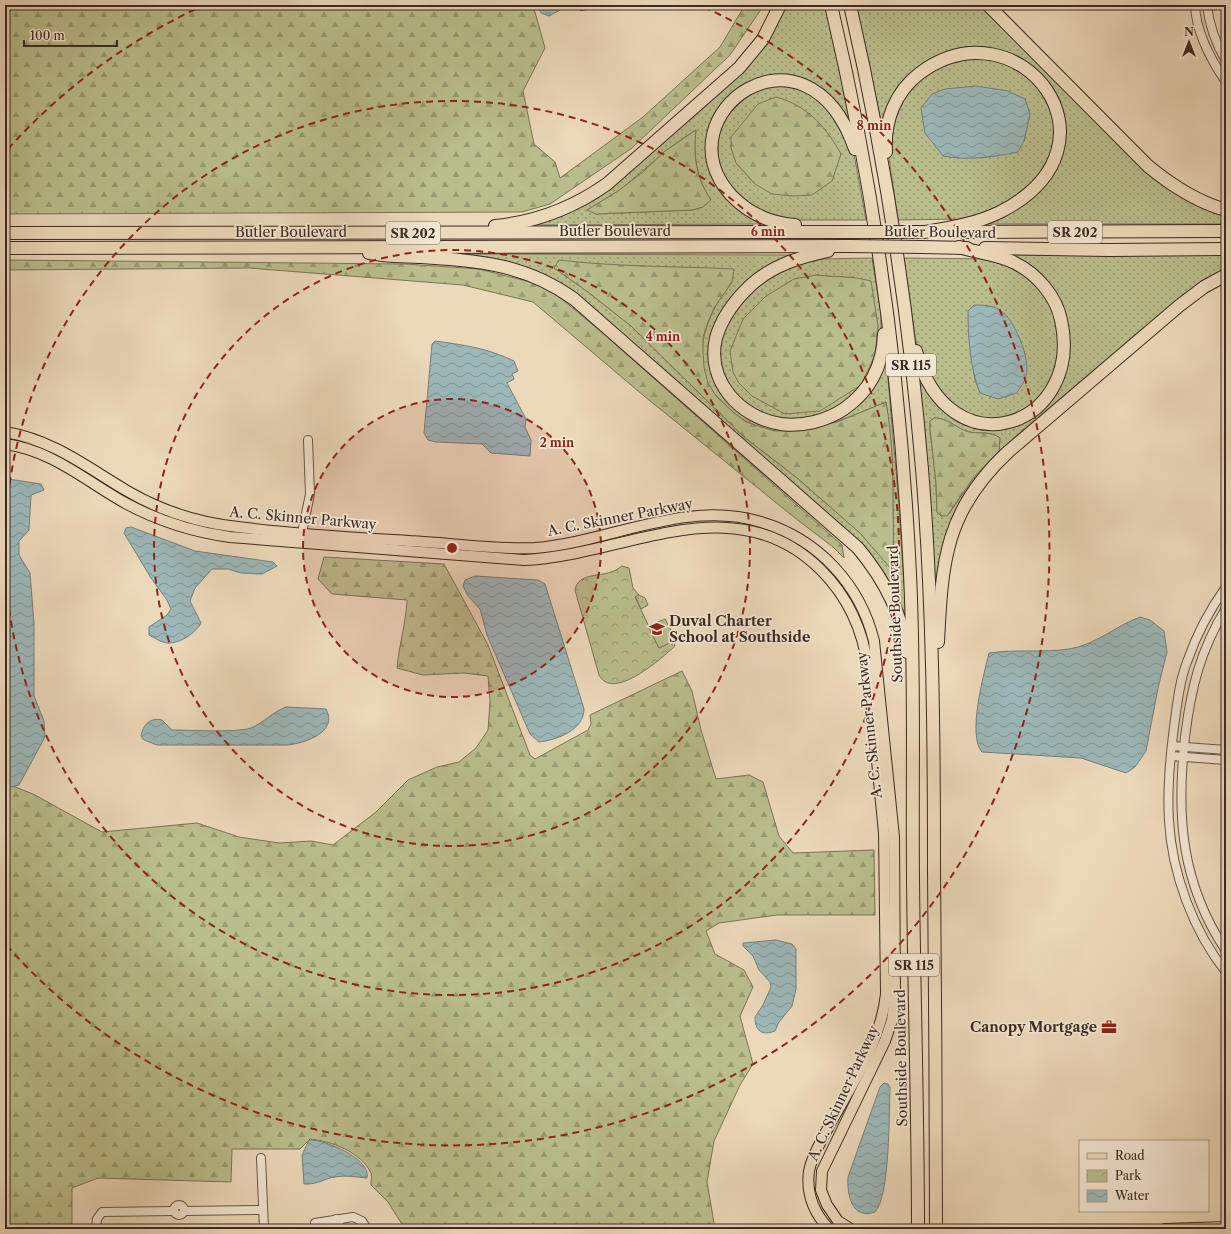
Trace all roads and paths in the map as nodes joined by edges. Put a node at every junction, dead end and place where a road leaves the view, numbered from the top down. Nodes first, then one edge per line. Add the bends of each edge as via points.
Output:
1 (780, 5) edge
2 (831, 5) edge
3 (850, 5) edge
4 (988, 5) edge
5 (1195, 5) edge
6 (1207, 5) edge
7 (1226, 61) edge
8 (1226, 82) edge
9 (888, 198) junction
10 (870, 199) junction
11 (1226, 210) edge
12 (1226, 231) edge
13 (423, 232) junction
14 (821, 232) junction
15 (924, 232) junction
16 (5, 233) edge
17 (850, 246) junction
18 (341, 247) junction
19 (959, 247) junction
20 (5, 248) edge
21 (1226, 249) edge
22 (1226, 275) edge
23 (902, 287) junction
24 (884, 289) junction
25 (5, 432) edge
26 (308, 440) dead end
27 (5, 444) edge
28 (302, 532) junction
29 (1226, 587) edge
30 (1226, 608) edge
31 (864, 611) junction
32 (854, 615) junction
33 (912, 700) junction
34 (934, 729) junction
35 (1172, 746) junction
36 (1184, 747) junction
37 (1226, 750) edge
38 (1171, 756) junction
39 (1183, 757) junction
40 (1226, 760) edge
41 (1208, 919) junction
42 (1197, 924) junction
43 (1226, 951) edge
44 (1226, 972) edge
45 (261, 1158) dead end
46 (262, 1210) junction
47 (336, 1219) junction
48 (317, 1226) edge
49 (1226, 1227) edge
50 (96, 1229) edge
51 (264, 1229) edge
52 (342, 1229) edge
53 (367, 1229) edge
54 (829, 1229) edge
55 (851, 1229) edge
56 (918, 1229) edge
57 (936, 1229) edge
58 (1165, 1229) edge

1 - 13 highway via 763,39 739,68 617,176 595,192 569,207 531,220
2 - 10 highway, Southside Boulevard / SR 115
3 - 9 highway, SR 115
4 - 11 highway via 1148,166 1188,194
5 - 8 street via 1212,62
6 - 7 street via 1214,36
9 - 15 highway via 885,148 887,122 897,99 917,75 950,57 982,54 1008,59 1025,68 1039,80 1055,101 1060,125 1057,152 1043,177 1024,196 999,213 970,223
9 - 23 highway, SR 115
10 - 14 highway via 849,132 828,100 806,86 784,80 762,83 743,91 727,105 715,130 713,158 719,177 737,200 756,214 771,222
10 - 24 highway, Southside Boulevard / SR 115
12 - 15 highway, Butler Boulevard / SR 202
13 - 14 highway, Butler Boulevard / SR 202
13 - 16 highway, Butler Boulevard / SR 202
14 - 15 highway, Butler Boulevard / SR 202, bridge
17 - 18 highway, Butler Boulevard / SR 202
17 - 19 highway, Butler Boulevard / SR 202, bridge
17 - 24 highway via 808,255 777,268 752,285 731,307 716,338 715,358 719,379 731,398 746,412 786,425 819,421 839,413 869,385 882,357
18 - 20 highway, Butler Boulevard / SR 202
18 - 33 highway via 376,254 499,265 543,279 574,299 849,539 867,558 886,587 900,622 906,644
19 - 21 highway, Butler Boulevard / SR 202
19 - 23 highway via 1005,258 1023,267 1043,286 1057,308 1064,334 1062,361 1054,385 1045,399 1033,410 1015,420 986,424 966,419 946,406 930,386 921,367
22 - 34 highway via 1188,299 1009,451 973,491 954,530 944,563 940,589
23 - 34 highway, SR 115 via 924,498
24 - 33 highway, Southside Boulevard / SR 115 via 898,404 907,523 912,622
25 - 28 main road, A. C. Skinner Parkway via 49,444 90,466 133,494 180,514 237,527
26 - 28 street via 310,494
27 - 32 main road, A. C. Skinner Parkway via 31,450 52,459 127,504 158,518 202,532 237,538 524,560 558,556 693,528 716,526 745,529 777,540 815,564 838,589
28 - 31 main road, A. C. Skinner Parkway via 530,548 694,516 740,517 778,528 813,547 842,575
29 - 35 street via 1207,618 1186,663
30 - 36 street via 1198,666
31 - 32 main road
31 - 55 main road, A. C. Skinner Parkway via 873,635 878,662 894,837 896,985 889,1031 822,1170 822,1190 827,1206 838,1221
32 - 54 main road, A. C. Skinner Parkway via 862,635 868,668 884,833 886,994 876,1038 810,1165 808,1182 811,1200 818,1216
33 - 56 highway, Southside Boulevard / SR 115
34 - 57 highway, SR 115
35 - 36 street
35 - 38 street
36 - 37 street
36 - 39 street
38 - 39 street
38 - 42 street via 1169,821 1173,851 1182,887
39 - 40 street
39 - 41 street via 1181,814 1184,848 1194,884
41 - 42 street
41 - 43 street
42 - 44 street
45 - 46 street
46 - 50 street via 184,1211 180,1205 176,1206 174,1211 102,1212 97,1219
46 - 51 street
47 - 48 street
47 - 52 street
47 - 53 street via 358,1218
49 - 58 main road

